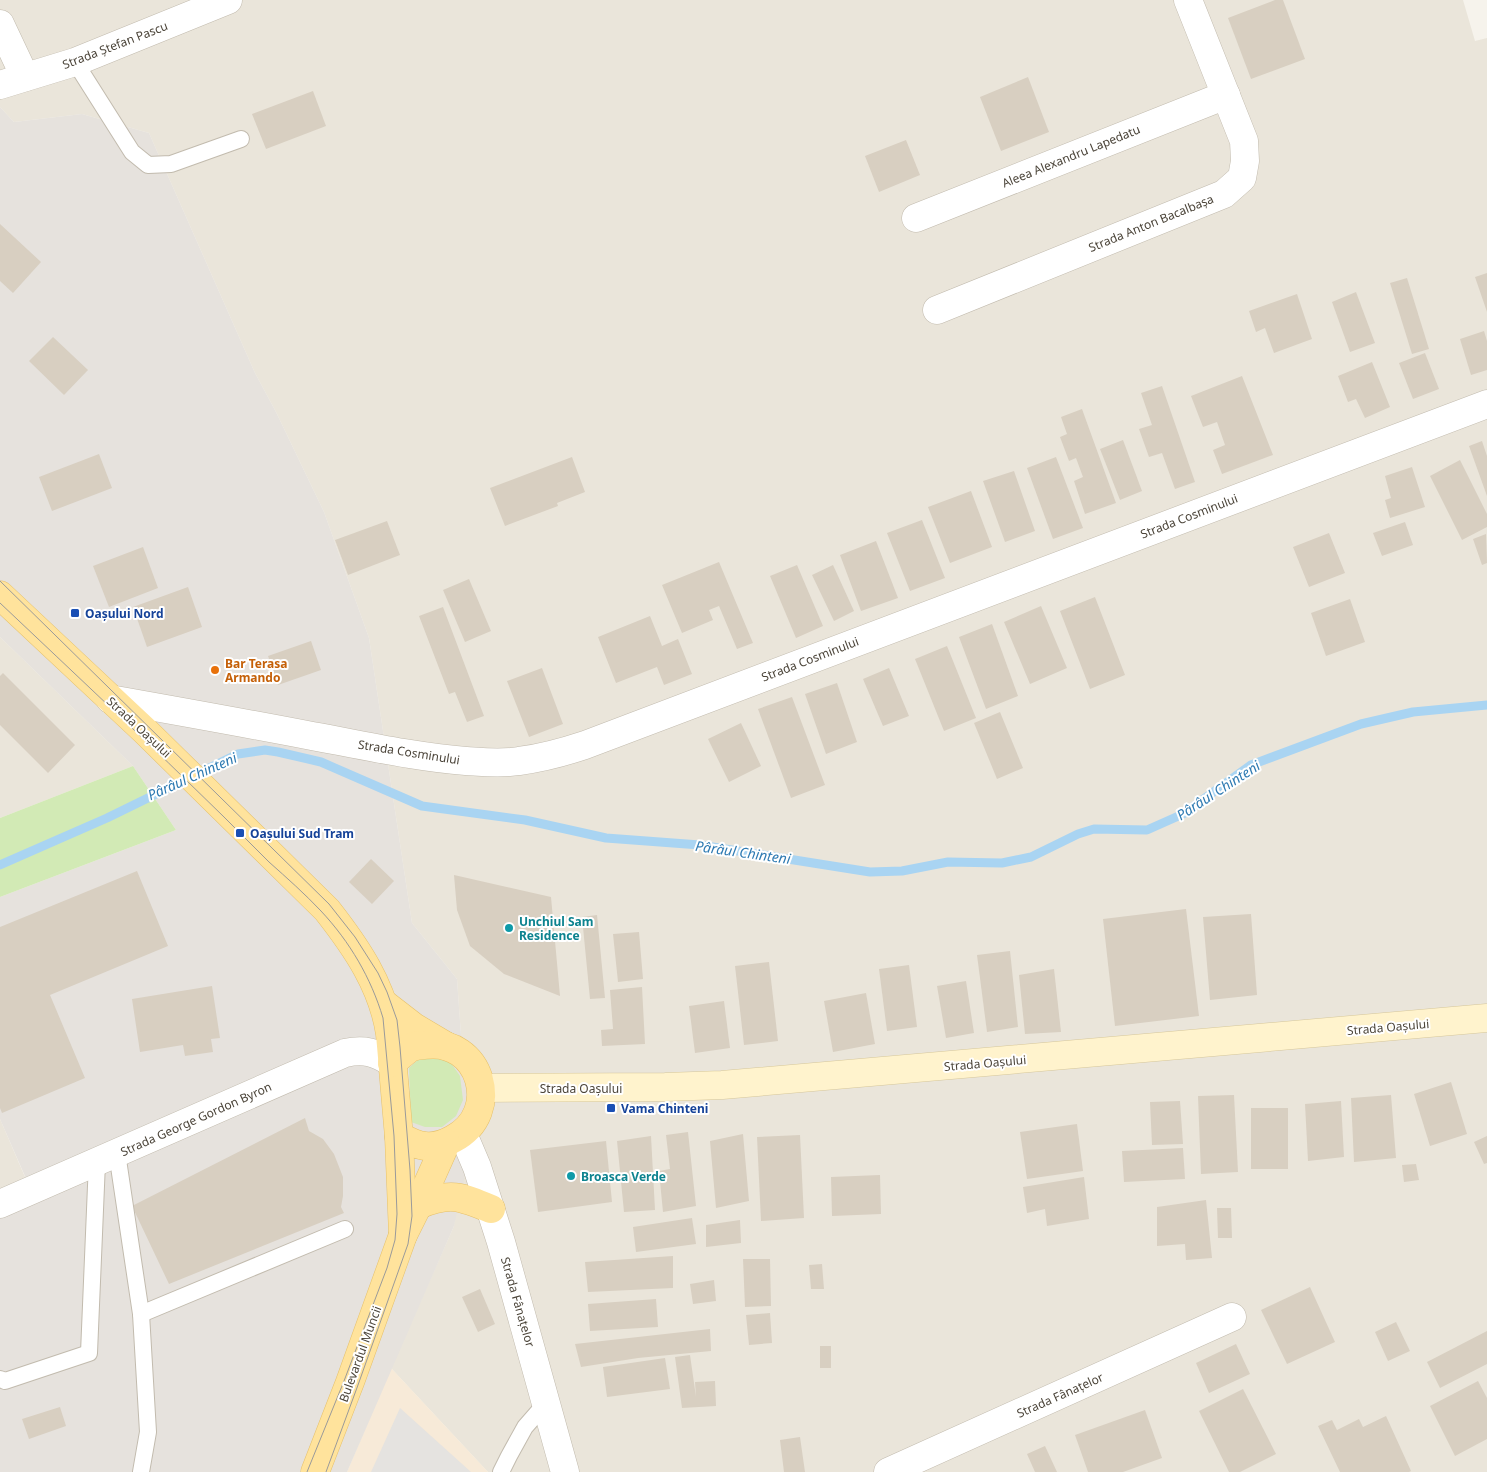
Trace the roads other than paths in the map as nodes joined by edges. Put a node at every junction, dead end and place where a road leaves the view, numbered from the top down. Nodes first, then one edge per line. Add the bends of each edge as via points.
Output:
1 (228, 0) edge
2 (1188, 0) edge
3 (0, 24) edge
4 (75, 62) junction
5 (12, 81) edge
6 (1226, 95) junction
7 (241, 139) dead end
8 (916, 218) dead end
9 (937, 310) dead end
10 (1487, 404) edge
11 (0, 595) edge
12 (110, 699) junction
13 (383, 1002) junction
14 (1487, 1018) edge
15 (446, 1046) junction
16 (392, 1063) junction
17 (482, 1088) junction
18 (398, 1137) junction
19 (454, 1138) junction
20 (107, 1157) junction
21 (0, 1204) edge
22 (418, 1205) junction
23 (491, 1209) junction
24 (345, 1229) dead end
25 (403, 1235) junction
26 (141, 1314) junction
27 (1232, 1317) dead end
28 (0, 1379) edge
29 (546, 1403) junction
30 (141, 1472) edge
31 (315, 1472) edge
32 (501, 1472) edge
33 (565, 1472) edge
34 (888, 1472) edge

1 - 4 street, Strada Ștefan Pascu
2 - 6 street, Strada Anton Bacalbașa
3 - 5 street
4 - 5 street, Strada Ștefan Pascu
4 - 7 lane via 132,152 148,165 171,164
6 - 8 street, Aleea Alexandru Lapedatu
6 - 9 street, Strada Anton Bacalbașa via 1244,141 1245,161 1242,178 1224,194
10 - 12 street, Strada Cosminului via 595,741 543,757 517,762 449,760
11 - 12 main road, Strada Oașului
12 - 13 main road, Strada Oașului via 327,910 347,935
13 - 15 main road, Strada Oașului
13 - 16 main road, Strada Oașului
14 - 17 main road, Strada Oașului via 722,1085
15 - 16 main road via 432,1044 410,1048
15 - 17 main road via 469,1061
16 - 18 main road
16 - 20 street, Strada George Gordon Byron via 370,1052 358,1050 345,1054
17 - 19 main road via 478,1115 470,1127
18 - 19 main road via 420,1146
18 - 25 main road, Bulevardul Muncii
19 - 22 main road, Bulevardul Muncii
19 - 23 street, Strada Fânațelor via 477,1167
20 - 21 street, Strada George Gordon Byron
20 - 26 lane
20 - 28 lane via 89,1353 5,1381
22 - 23 main road via 434,1198 466,1198
22 - 25 main road, Bulevardul Muncii
23 - 29 street, Strada Fânațelor
24 - 26 lane
25 - 31 main road, Bulevardul Muncii
26 - 30 lane via 148,1432
27 - 34 street, Strada Fânațelor
29 - 32 lane via 525,1427
29 - 33 street, Strada Fânațelor

